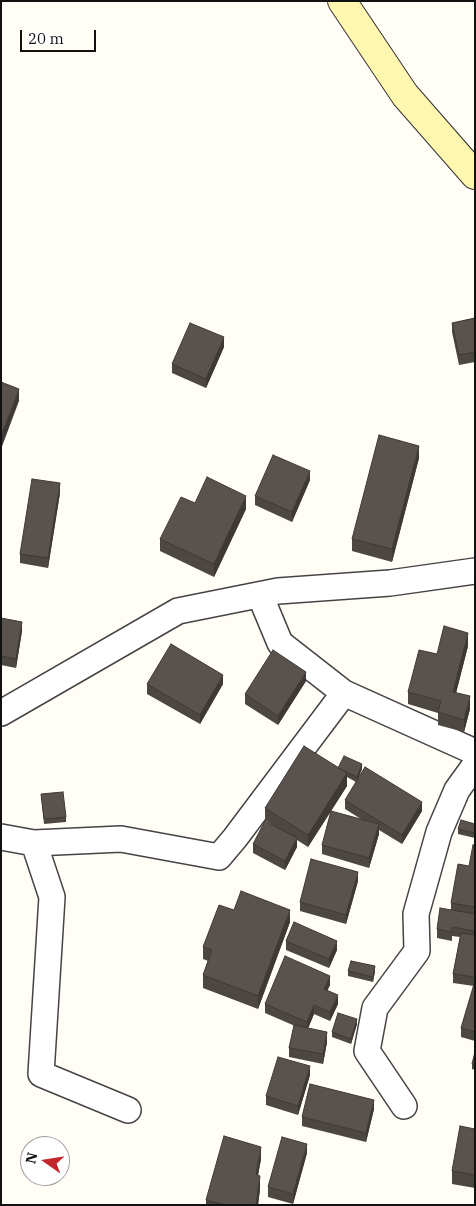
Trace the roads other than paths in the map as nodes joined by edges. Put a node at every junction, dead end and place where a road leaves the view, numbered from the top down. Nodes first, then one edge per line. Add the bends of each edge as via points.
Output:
1 (342, 1) edge
2 (475, 175) edge
3 (475, 572) edge
4 (260, 595) junction
5 (344, 693) junction
6 (1, 713) edge
7 (475, 752) edge
8 (475, 765) edge
9 (1, 838) edge
10 (34, 843) junction
11 (404, 1106) dead end
12 (128, 1110) dead end

1 - 2 main road via 405,95
3 - 4 street
4 - 5 street via 280,644
4 - 6 street via 178,611
5 - 7 street
5 - 10 street via 218,857 121,839
8 - 11 street via 457,790 439,832 416,914 417,951 375,1008 367,1051
9 - 10 street
10 - 12 street via 52,898 42,1074

